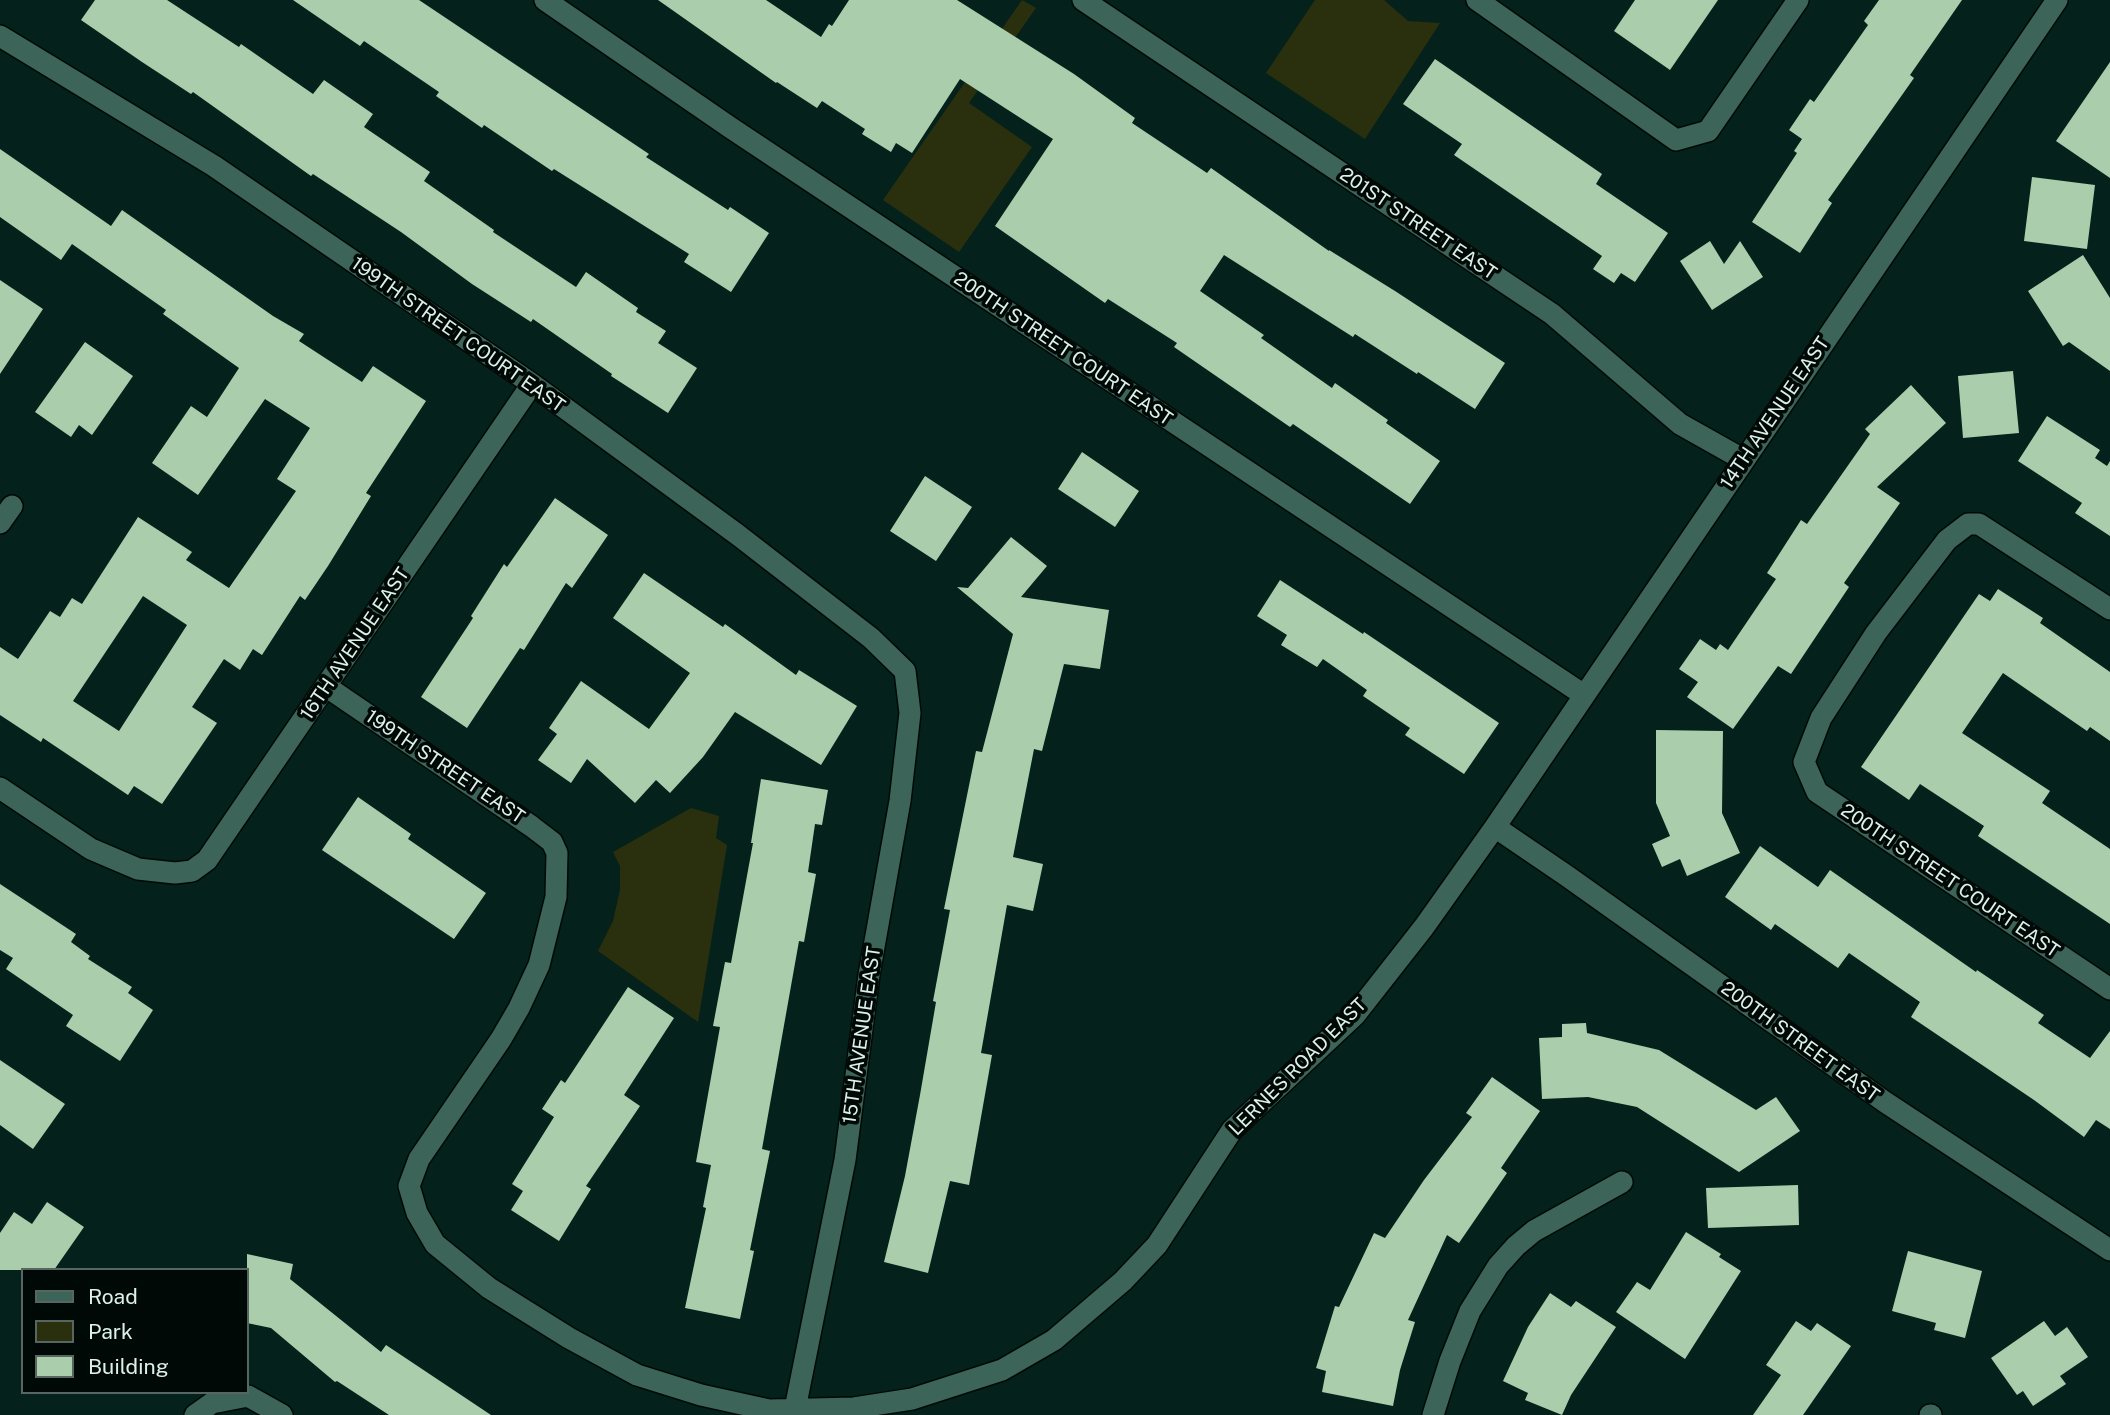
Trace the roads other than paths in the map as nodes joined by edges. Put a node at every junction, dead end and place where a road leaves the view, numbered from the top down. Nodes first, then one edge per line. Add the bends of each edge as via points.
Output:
1 (545, 0) edge
2 (1083, 0) edge
3 (1477, 0) edge
4 (1798, 0) edge
5 (2057, 0) edge
6 (0, 36) edge
7 (532, 384) junction
8 (1744, 460) junction
9 (2110, 609) edge
10 (897, 661) joint
11 (327, 687) junction
12 (1584, 695) junction
13 (0, 788) edge
14 (1495, 827) junction
15 (2110, 989) edge
16 (1622, 1182) dead end
17 (409, 1186) joint
18 (2110, 1250) edge
19 (795, 1409) junction
20 (195, 1415) edge
21 (282, 1415) edge
22 (1433, 1415) edge

1 - 12 street, 200TH STREET COURT EAST
2 - 8 street, 201ST STREET EAST via 1552,314 1680,424
3 - 4 street via 1676,140 1708,131
5 - 8 street, 14TH AVENUE EAST
6 - 7 street, 199TH STREET COURT EAST via 214,166
7 - 10 street, 199TH STREET COURT EAST
7 - 11 street, 16TH AVENUE EAST
8 - 12 street, 14TH AVENUE EAST
9 - 15 street, 200TH STREET COURT EAST via 1979,524 1968,524 1947,540 1876,633 1821,718 1804,762 1817,792
10 - 19 street, 15TH AVENUE EAST via 905,671 910,713 900,801 869,975 845,1160
11 - 13 street, 16TH AVENUE EAST via 207,860 192,871 138,869 91,849
11 - 17 street, 199TH STREET EAST via 531,825 552,842 557,853 556,897 539,965 502,1039 419,1159
12 - 14 street, 14TH AVENUE EAST
14 - 18 street, 200TH STREET EAST via 1885,1102
14 - 19 street, LERNES ROAD EAST via 1355,1015 1233,1130 1157,1245 1123,1282 1054,1340 1002,1370 912,1399 853,1408
16 - 22 street via 1534,1231 1497,1266 1470,1311
17 - 19 street, LERNES ROAD EAST via 416,1213 435,1244 489,1288 569,1338 637,1375 769,1410
20 - 21 street via 212,1404 248,1396

